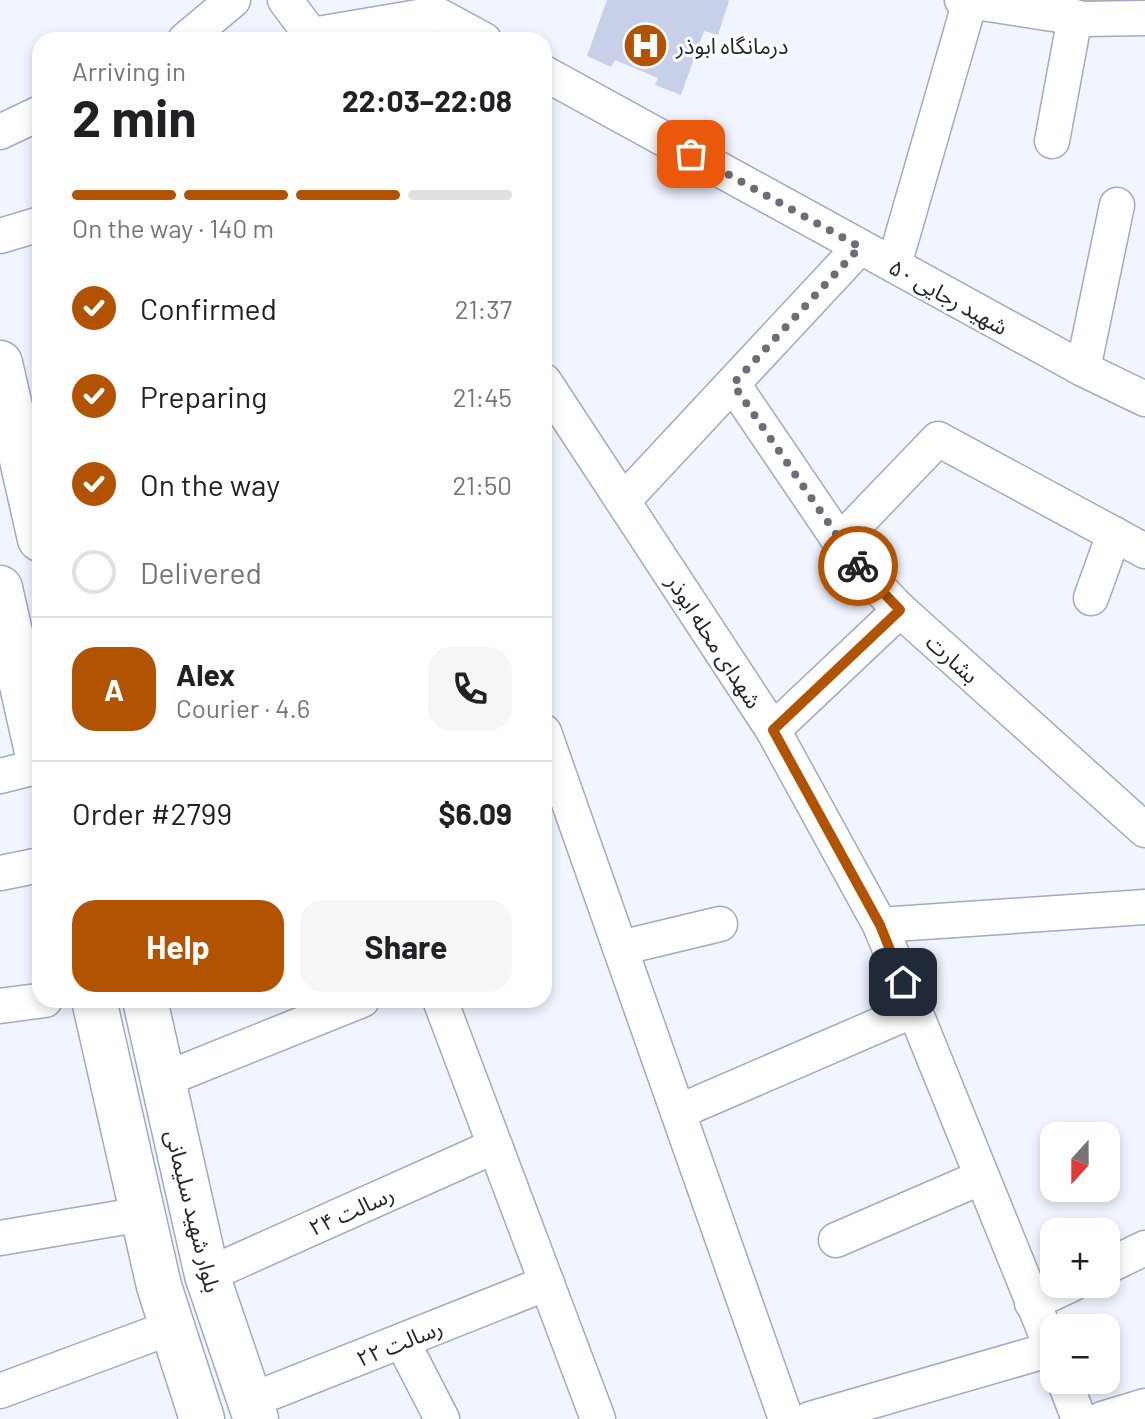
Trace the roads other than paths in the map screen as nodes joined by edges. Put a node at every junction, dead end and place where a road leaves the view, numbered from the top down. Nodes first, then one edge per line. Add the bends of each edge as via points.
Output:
1 (233, 0) edge
2 (285, 0) edge
3 (966, 1) edge
4 (1075, 17) junction
5 (1145, 18) edge
6 (195, 32) edge
7 (309, 32) edge
8 (340, 32) edge
9 (469, 32) edge
10 (552, 77) edge
11 (32, 117) edge
12 (0, 132) edge
13 (1052, 141) dead end
14 (1117, 205) dead end
15 (32, 226) edge
16 (0, 236) edge
17 (860, 247) junction
18 (894, 265) junction
19 (0, 363) edge
20 (1083, 369) junction
21 (733, 384) junction
22 (552, 393) edge
23 (1145, 399) edge
24 (32, 479) edge
25 (623, 501) junction
26 (1114, 534) junction
27 (839, 542) junction
28 (1145, 551) edge
29 (0, 588) edge
30 (1091, 598) dead end
31 (900, 610) junction
32 (32, 730) edge
33 (773, 730) junction
34 (552, 755) edge
35 (32, 767) edge
36 (0, 776) edge
37 (1145, 830) edge
38 (32, 867) edge
39 (0, 873) edge
40 (1145, 907) edge
41 (720, 924) dead end
42 (880, 925) junction
43 (620, 948) junction
44 (32, 1002) edge
45 (0, 1006) edge
46 (96, 1008) edge
47 (147, 1008) edge
48 (342, 1008) edge
49 (443, 1008) edge
50 (914, 1010) junction
51 (163, 1080) junction
52 (678, 1112) junction
53 (495, 1146) junction
54 (982, 1177) junction
55 (143, 1214) junction
56 (0, 1238) edge
57 (836, 1240) dead end
58 (1145, 1248) edge
59 (1120, 1260) edge
60 (207, 1275) junction
61 (547, 1283) junction
62 (1043, 1298) edge
63 (1032, 1303) junction
64 (1040, 1322) edge
65 (172, 1327) junction
66 (402, 1341) junction
67 (1040, 1365) edge
68 (0, 1391) edge
69 (1070, 1394) edge
70 (1145, 1406) edge
71 (253, 1410) edge
72 (202, 1419) edge
73 (442, 1419) edge
74 (598, 1419) edge
75 (786, 1419) edge
76 (810, 1419) edge
77 (1079, 1419) edge
78 (1102, 1419) edge

1 - 6 street
2 - 7 street
3 - 4 street
3 - 18 street
4 - 5 street
4 - 13 street
8 - 9 street via 436,14
10 - 17 street, شهید رجایی ۵۰
11 - 12 street
14 - 20 street
15 - 16 street
17 - 18 street, شهید رجایی ۵۰
17 - 21 street
18 - 20 street, شهید رجایی ۵۰
19 - 24 main road
20 - 23 street, شهید رجایی ۵۰
21 - 25 street
21 - 27 street, بشارت
22 - 25 street, شهدای محله ابوذر
25 - 33 street, شهدای محله ابوذر
26 - 27 street via 938,439
26 - 28 street
26 - 30 street
27 - 31 street, بشارت
29 - 32 main road
31 - 33 street
31 - 37 street, بشارت
33 - 42 street, شهدای محله ابوذر
34 - 43 street
35 - 36 street
38 - 39 street
40 - 42 street
41 - 43 street
42 - 50 street, شهدای محله ابوذر
43 - 52 street
44 - 45 street
46 - 55 main road
47 - 51 main road, بلوار شهید سلیمانی
48 - 51 street
49 - 53 street
50 - 52 street
50 - 54 street, شهدای محله ابوذر
51 - 60 main road, بلوار شهید سلیمانی
52 - 75 street
53 - 60 street, رسالت ۲۴
53 - 61 street
54 - 57 street
54 - 63 street, شهدای محله ابوذر
55 - 56 street
55 - 65 main road
58 - 59 street
60 - 71 main road, بلوار شهید سلیمانی
61 - 66 street, رسالت ۲۲
61 - 74 street
62 - 63 street
63 - 64 street, شهدای محله ابوذر
65 - 68 street
65 - 72 main road
66 - 71 street, رسالت ۲۲
66 - 73 street
67 - 76 street
69 - 77 street, شهدای محله ابوذر
70 - 78 street

